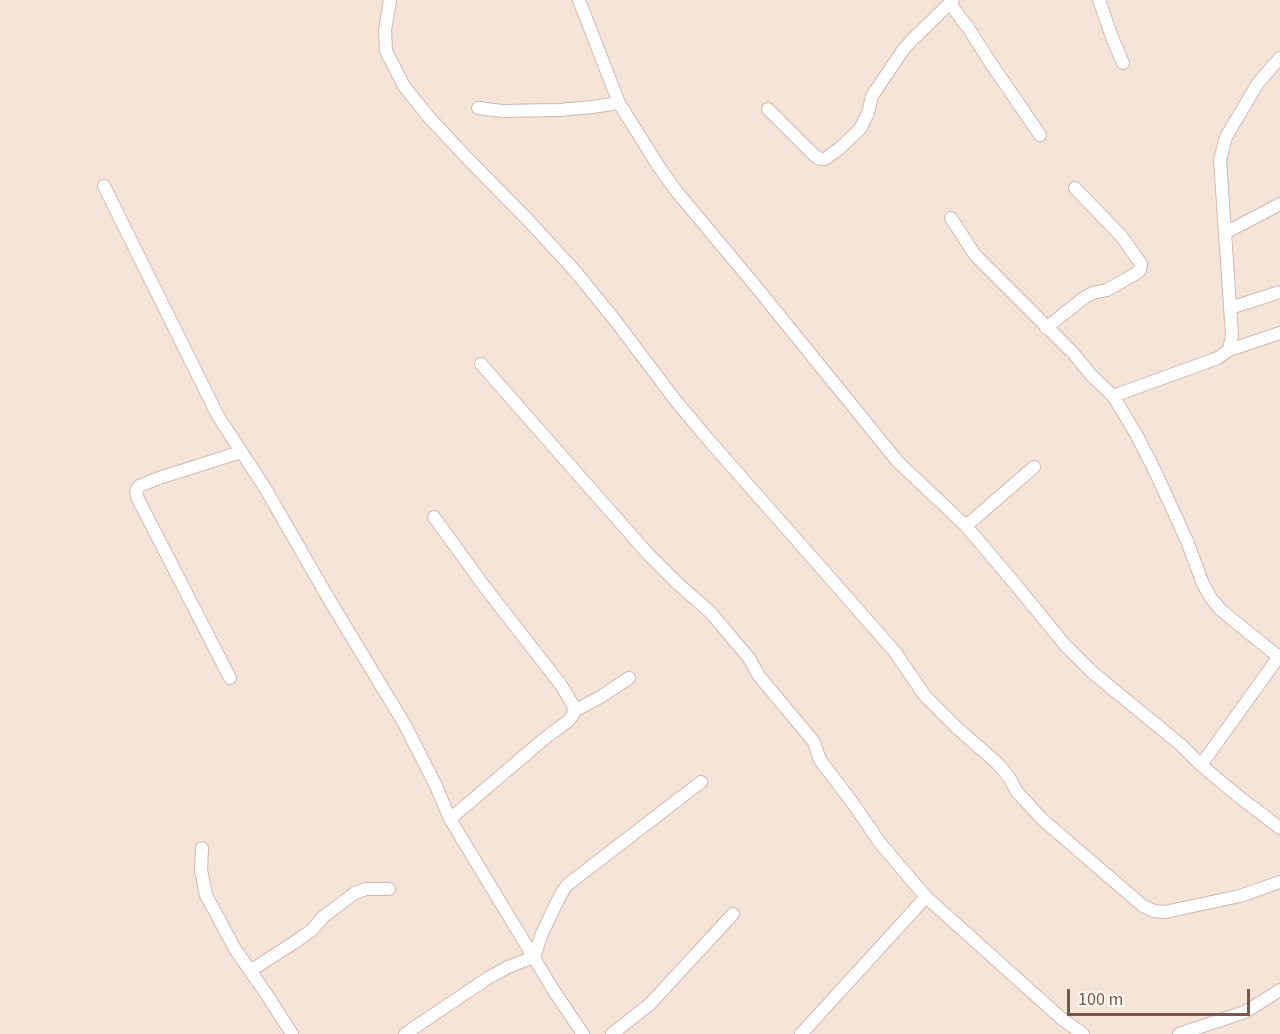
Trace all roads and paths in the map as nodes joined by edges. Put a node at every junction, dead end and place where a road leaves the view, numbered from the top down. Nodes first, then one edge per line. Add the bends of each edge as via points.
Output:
1 (390, 0) edge
2 (579, 0) edge
3 (1099, 0) edge
4 (951, 2) edge
5 (1280, 58) edge
6 (1123, 63) dead end
7 (620, 103) junction
8 (478, 108) dead end
9 (768, 109) dead end
10 (1040, 135) dead end
11 (104, 186) dead end
12 (1075, 188) dead end
13 (1280, 204) edge
14 (951, 218) dead end
15 (1225, 233) junction
16 (1280, 292) edge
17 (1230, 308) junction
18 (1046, 328) junction
19 (1280, 333) edge
20 (1229, 350) junction
21 (481, 364) dead end
22 (1113, 396) junction
23 (241, 452) junction
24 (1035, 467) dead end
25 (434, 517) dead end
26 (966, 526) junction
27 (1279, 656) edge
28 (230, 678) dead end
29 (629, 678) dead end
30 (574, 711) junction
31 (1201, 765) junction
32 (701, 782) dead end
33 (450, 819) junction
34 (1280, 828) edge
35 (202, 848) dead end
36 (1280, 882) edge
37 (389, 889) dead end
38 (926, 897) junction
39 (733, 914) dead end
40 (534, 957) junction
41 (250, 971) junction
42 (1280, 990) edge
43 (292, 1034) edge
44 (405, 1034) edge
45 (583, 1034) edge
46 (612, 1034) edge
47 (801, 1034) edge
48 (1083, 1034) edge
49 (1179, 1034) edge

1 - 36 street via 386,51 404,86 427,115 575,271 706,438 895,652 925,696 997,763 1042,820 1143,906 1154,911 1240,896
2 - 7 street
3 - 6 street
4 - 9 street via 903,50 872,96 860,129 825,159 815,156
4 - 10 street
5 - 15 street via 1258,83 1226,137 1220,160
7 - 8 street via 559,110
7 - 26 street via 677,192 898,462
11 - 23 street via 218,416
12 - 18 street via 1122,237 1141,264 1140,270 1107,290 1085,297
13 - 15 street
14 - 18 street via 975,255
15 - 17 street
16 - 17 street
17 - 20 street
18 - 22 street
19 - 20 street
20 - 22 street via 1218,358
21 - 38 street via 648,554 711,613 749,658 759,676 814,742 820,760 880,843
22 - 27 street via 1154,469 1211,598
23 - 28 street via 159,478 136,491
23 - 33 street via 405,724
24 - 26 street
25 - 30 street via 561,685
26 - 31 street via 1065,645
27 - 31 street
29 - 30 street
30 - 33 street via 568,721
31 - 34 street
32 - 40 street via 567,885
33 - 40 street
35 - 41 street via 206,895
37 - 41 street via 355,893 312,930
38 - 47 street
38 - 48 street
39 - 46 street via 650,1004
40 - 44 street via 488,978
40 - 45 street
41 - 43 street
42 - 49 street via 1245,1012

